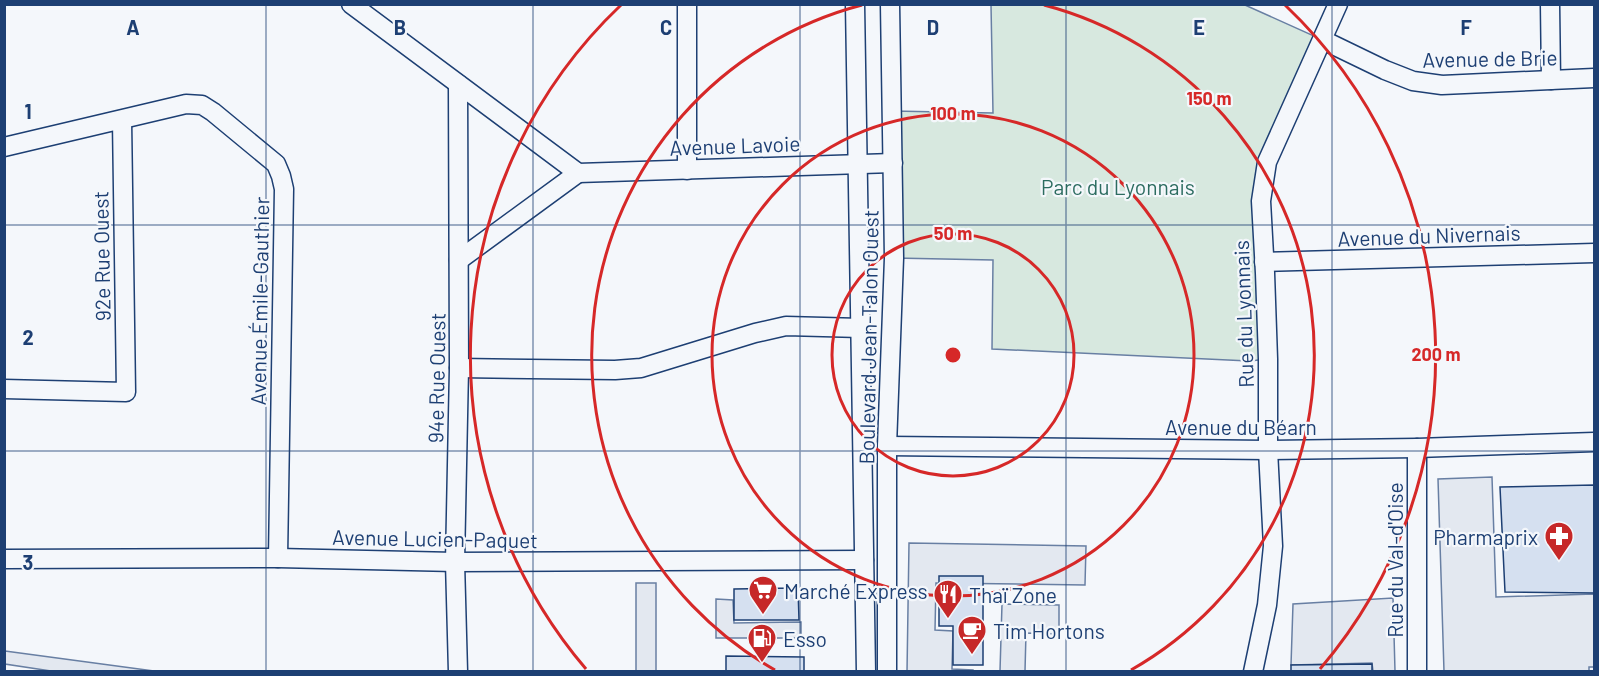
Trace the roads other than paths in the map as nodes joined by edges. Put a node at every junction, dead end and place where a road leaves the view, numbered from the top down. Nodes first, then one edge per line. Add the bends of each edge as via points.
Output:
1 (351, 4) edge
2 (687, 4) edge
3 (855, 4) edge
4 (890, 4) edge
5 (1338, 4) edge
6 (1550, 4) edge
7 (1323, 40) junction
8 (1594, 78) edge
9 (1551, 80) junction
10 (458, 84) junction
11 (122, 120) junction
12 (4, 147) edge
13 (893, 163) junction
14 (858, 164) junction
15 (687, 170) junction
16 (578, 173) junction
17 (1594, 253) edge
18 (459, 260) junction
19 (1264, 262) junction
20 (861, 328) junction
21 (459, 368) junction
22 (4, 389) edge
23 (1594, 442) edge
24 (887, 446) junction
25 (1417, 448) junction
26 (1268, 450) junction
27 (278, 558) junction
28 (4, 559) edge
29 (864, 560) junction
30 (455, 562) junction
31 (458, 672) edge
32 (866, 672) edge
33 (887, 672) edge
34 (1253, 672) edge
35 (1417, 672) edge

1 - 10 street
2 - 15 street
3 - 14 street, Boulevard Jean-Talon Ouest
4 - 13 street, Boulevard Jean-Talon Ouest
5 - 7 street, Rue du Lyonnais
6 - 9 street
7 - 9 street, Avenue de Brie via 1413,81 1442,85
7 - 19 street, Rue du Lyonnais via 1267,162 1260,201
8 - 9 street, Avenue de Brie
10 - 16 street
10 - 18 street, 94e Rue Ouest
11 - 12 street, Avenue Émile-Gauthier
11 - 22 street, 92e Rue Ouest via 126,392
11 - 27 street, Avenue Émile-Gauthier via 186,104 202,105 276,164 281,176 284,189
13 - 14 street, Avenue Lavoie
13 - 24 street, Boulevard Jean-Talon Ouest via 894,258
14 - 15 street, Avenue Lavoie
14 - 20 street, Boulevard Jean-Talon Ouest
15 - 16 street, Avenue Lavoie
16 - 18 street
17 - 19 street, Avenue du Nivernais
18 - 21 street, 94e Rue Ouest
19 - 26 street, Rue du Lyonnais
20 - 21 street via 786,326 641,368
20 - 29 street, Boulevard Jean-Talon Ouest
21 - 30 street, 94e Rue Ouest
23 - 25 street, Avenue du Béarn
24 - 26 street, Avenue du Béarn
24 - 33 street, Boulevard Jean-Talon Ouest
25 - 26 street, Avenue du Béarn
25 - 35 street, Rue du Val-d'Oise
26 - 34 street, Rue du Lyonnais via 1273,546 1267,605
27 - 28 street, Avenue Lucien-Paquet
27 - 30 street, Avenue Lucien-Paquet
29 - 30 street, Avenue Lucien-Paquet
29 - 32 street, Boulevard Jean-Talon Ouest
30 - 31 street, 94e Rue Ouest

